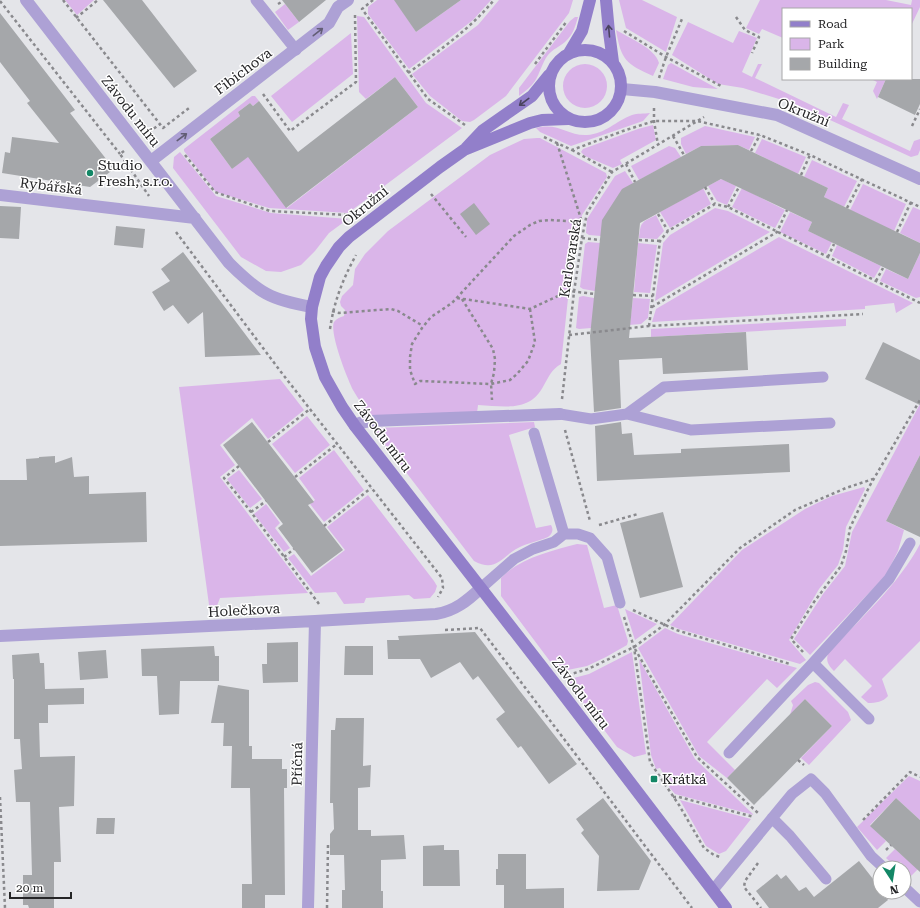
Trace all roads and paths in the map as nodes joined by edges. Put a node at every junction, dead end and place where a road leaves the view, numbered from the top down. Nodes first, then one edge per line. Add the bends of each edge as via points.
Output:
1 (26, 0) edge
2 (63, 0) edge
3 (98, 0) edge
4 (256, 0) edge
5 (348, 0) edge
6 (373, 0) edge
7 (494, 0) edge
8 (590, 0) edge
9 (606, 0) edge
10 (0, 1) edge
11 (362, 9) junction
12 (571, 16) dead end
13 (736, 17) dead end
14 (76, 18) junction
15 (618, 27) dead end
16 (296, 50) junction
17 (569, 53) junction
18 (752, 53) dead end
19 (613, 62) junction
20 (531, 70) dead end
21 (408, 73) junction
22 (551, 74) junction
23 (730, 88) dead end
24 (258, 89) dead end
25 (622, 89) junction
26 (727, 104) junction
27 (194, 105) dead end
28 (920, 109) edge
29 (568, 119) junction
30 (697, 121) junction
31 (160, 124) junction
32 (912, 126) dead end
33 (463, 130) dead end
34 (539, 134) dead end
35 (760, 135) junction
36 (673, 136) junction
37 (136, 142) junction
38 (556, 143) junction
39 (464, 150) junction
40 (572, 150) junction
41 (751, 151) dead end
42 (120, 154) junction
43 (184, 154) dead end
44 (684, 155) dead end
45 (810, 155) junction
46 (151, 161) junction
47 (626, 164) junction
48 (612, 172) junction
49 (801, 175) dead end
50 (862, 179) junction
51 (920, 179) edge
52 (635, 182) dead end
53 (705, 187) dead end
54 (739, 187) dead end
55 (430, 192) dead end
56 (0, 195) edge
57 (911, 202) junction
58 (715, 204) junction
59 (728, 207) junction
60 (920, 207) edge
61 (847, 208) dead end
62 (354, 210) dead end
63 (787, 210) dead end
64 (162, 214) junction
65 (658, 214) dead end
66 (195, 218) junction
67 (582, 222) junction
68 (584, 226) junction
69 (668, 231) junction
70 (777, 232) junction
71 (897, 232) dead end
72 (466, 237) dead end
73 (582, 238) junction
74 (600, 240) dead end
75 (639, 240) dead end
76 (660, 241) junction
77 (834, 244) dead end
78 (357, 253) dead end
79 (828, 257) junction
80 (884, 268) dead end
81 (876, 281) junction
82 (574, 292) junction
83 (595, 294) dead end
84 (633, 295) dead end
85 (653, 296) junction
86 (457, 298) junction
87 (461, 299) junction
88 (920, 303) edge
89 (312, 307) junction
90 (652, 307) junction
91 (530, 308) junction
92 (332, 311) junction
93 (863, 314) dead end
94 (423, 326) junction
95 (649, 326) junction
96 (330, 330) dead end
97 (569, 335) junction
98 (823, 377) dead end
99 (491, 384) junction
100 (920, 400) edge
101 (310, 409) junction
102 (560, 414) junction
103 (626, 414) junction
104 (493, 417) junction
105 (830, 423) dead end
106 (355, 426) junction
107 (534, 433) dead end
108 (268, 442) dead end
109 (337, 444) junction
110 (239, 466) dead end
111 (295, 477) dead end
112 (873, 479) junction
113 (371, 488) junction
114 (266, 501) dead end
115 (251, 512) junction
116 (638, 514) dead end
117 (598, 525) dead end
118 (324, 526) dead end
119 (592, 527) dead end
120 (564, 534) junction
121 (910, 542) dead end
122 (294, 549) dead end
123 (284, 557) junction
124 (481, 588) junction
125 (434, 599) dead end
126 (620, 603) junction
127 (331, 620) junction
128 (315, 621) junction
129 (664, 625) junction
130 (442, 630) dead end
131 (0, 636) edge
132 (634, 647) junction
133 (810, 666) junction
134 (553, 681) junction
135 (869, 719) dead end
136 (729, 753) dead end
137 (920, 777) edge
138 (0, 797) edge
139 (673, 798) junction
140 (763, 809) dead end
141 (759, 814) junction
142 (756, 818) junction
143 (772, 818) junction
144 (752, 823) dead end
145 (853, 830) junction
146 (328, 838) dead end
147 (724, 857) dead end
148 (762, 857) dead end
149 (875, 860) edge
150 (826, 879) dead end
151 (713, 890) junction
152 (912, 894) edge
153 (920, 902) edge
154 (5, 908) edge
155 (308, 908) edge
156 (327, 908) edge
157 (692, 908) edge
158 (726, 908) edge
159 (761, 908) edge

1 - 37 street, Závodu míru
2 - 14 path
3 - 14 path
4 - 16 lane
16 -> 5 street, Fibichova via 329,23 338,7
6 - 11 path
7 - 21 path via 481,16 450,43
8 - 17 main road, Okružní via 582,31
19 -> 9 main road
10 - 42 path
11 - 21 path
11 - 24 path via 354,15 356,82 290,131
12 - 20 path
13 - 18 path via 746,30 759,37
14 - 31 path
15 - 23 path via 724,88
46 -> 16 street, Fibichova
17 - 19 main road via 593,50 604,54
17 - 22 main road, Okružní via 560,60
19 - 25 main road via 621,79
21 - 33 path via 428,100 468,127
22 - 29 main road, Okružní via 548,91 552,102
22 -> 39 main road, Okružní via 532,96 473,139
25 - 26 street, Okružní
25 - 29 main road, Okružní via 616,106 603,118 592,122
26 - 30 path, Karlovarská
26 - 51 street, Okružní via 778,115
27 - 31 path via 163,128
28 - 32 path
29 - 39 main road, Okružní via 530,123
30 - 35 path
30 - 36 path, Karlovarská
30 - 40 path via 654,121
31 - 37 path
34 - 38 path
35 - 41 path
35 - 45 path
36 - 44 path
36 - 47 path, Karlovarská
37 - 42 path
37 - 46 street, Závodu míru
38 - 40 path
38 - 67 path
39 - 89 main road, Okružní via 417,183 339,247 320,277
40 - 48 path
42 - 64 path
43 - 62 path via 214,192 270,210 348,215
45 - 49 path
45 - 50 path
46 - 66 street, Závodu míru
47 - 48 path, Karlovarská
47 - 52 path
48 - 68 path, Karlovarská via 587,213
50 - 57 path
50 - 61 path
53 - 58 path
54 - 59 path
55 - 72 path
56 - 64 street, Rybářská
57 - 60 path
57 - 71 path
58 - 59 path
58 - 69 path
59 - 70 path
63 - 70 path
64 - 66 street, Rybářská
64 - 101 path
65 - 69 path
66 - 89 street, Závodu míru via 229,263 254,287 280,300
67 - 68 path
67 - 86 path via 550,220 530,225 514,236
68 - 73 path, Karlovarská
69 - 76 path
70 - 79 path
70 - 90 path
73 - 74 path
73 - 82 path, Karlovarská
75 - 76 path
76 - 85 path
77 - 79 path
78 - 92 path via 338,290
79 - 81 path
80 - 81 path
81 - 88 path
82 - 83 path
82 - 91 path via 568,291
82 - 97 path, Karlovarská
84 - 85 path
85 - 90 path
86 - 87 path
86 - 94 path via 431,316
87 - 91 path
87 - 99 path via 493,348 495,359
89 - 106 main road, Závodu míru via 312,333 325,377
90 - 95 path
91 - 99 path via 535,342 528,361 510,380
92 - 94 path via 339,313 391,309
92 - 96 path
93 - 95 path
94 - 99 path via 412,344 410,370 414,384 420,381
95 - 97 path
97 - 102 path, Karlovarská
98 - 103 lane via 664,387
99 - 104 path
100 - 112 path
101 - 108 path
101 - 109 path
102 - 103 lane via 591,418
102 - 104 street
102 - 119 path
103 - 105 lane via 691,430
104 - 106 street via 370,421
106 - 124 main road, Závodu míru
107 - 120 lane
109 - 111 path
109 - 113 path
110 - 115 path via 224,478
112 - 129 path via 796,510 740,548
112 - 133 path via 850,528 841,566 791,639
113 - 118 path
113 - 125 path via 442,578 443,588
114 - 115 path
115 - 123 path
116 - 117 path
120 - 124 lane via 554,542 514,559
120 - 126 lane via 578,534 590,538 607,557
121 - 133 lane via 889,579
122 - 123 path
123 - 127 path
124 - 127 street, Holečkova via 463,604 443,613
124 - 134 main road, Závodu míru
126 - 129 path
126 - 132 path
127 - 128 street, Holečkova
128 - 131 street, Holečkova
128 - 155 street, Příčná
129 - 132 path
129 - 133 path
130 - 157 path via 480,628
132 - 134 path via 588,670 565,675
132 - 139 path via 650,762
132 - 141 path via 697,757
133 - 135 lane
133 - 136 lane
134 - 151 main road, Závodu míru
137 - 145 path via 910,772
138 - 154 path
139 - 142 path via 679,797
139 - 147 path via 704,848 714,855
140 - 141 path
141 - 142 path
142 - 144 path
143 - 145 lane via 792,794 810,779 825,793
143 - 150 lane
143 - 151 lane
145 - 149 lane
146 - 156 path
148 - 159 path via 745,881 744,887
151 - 158 main road, Závodu míru
152 - 153 lane

